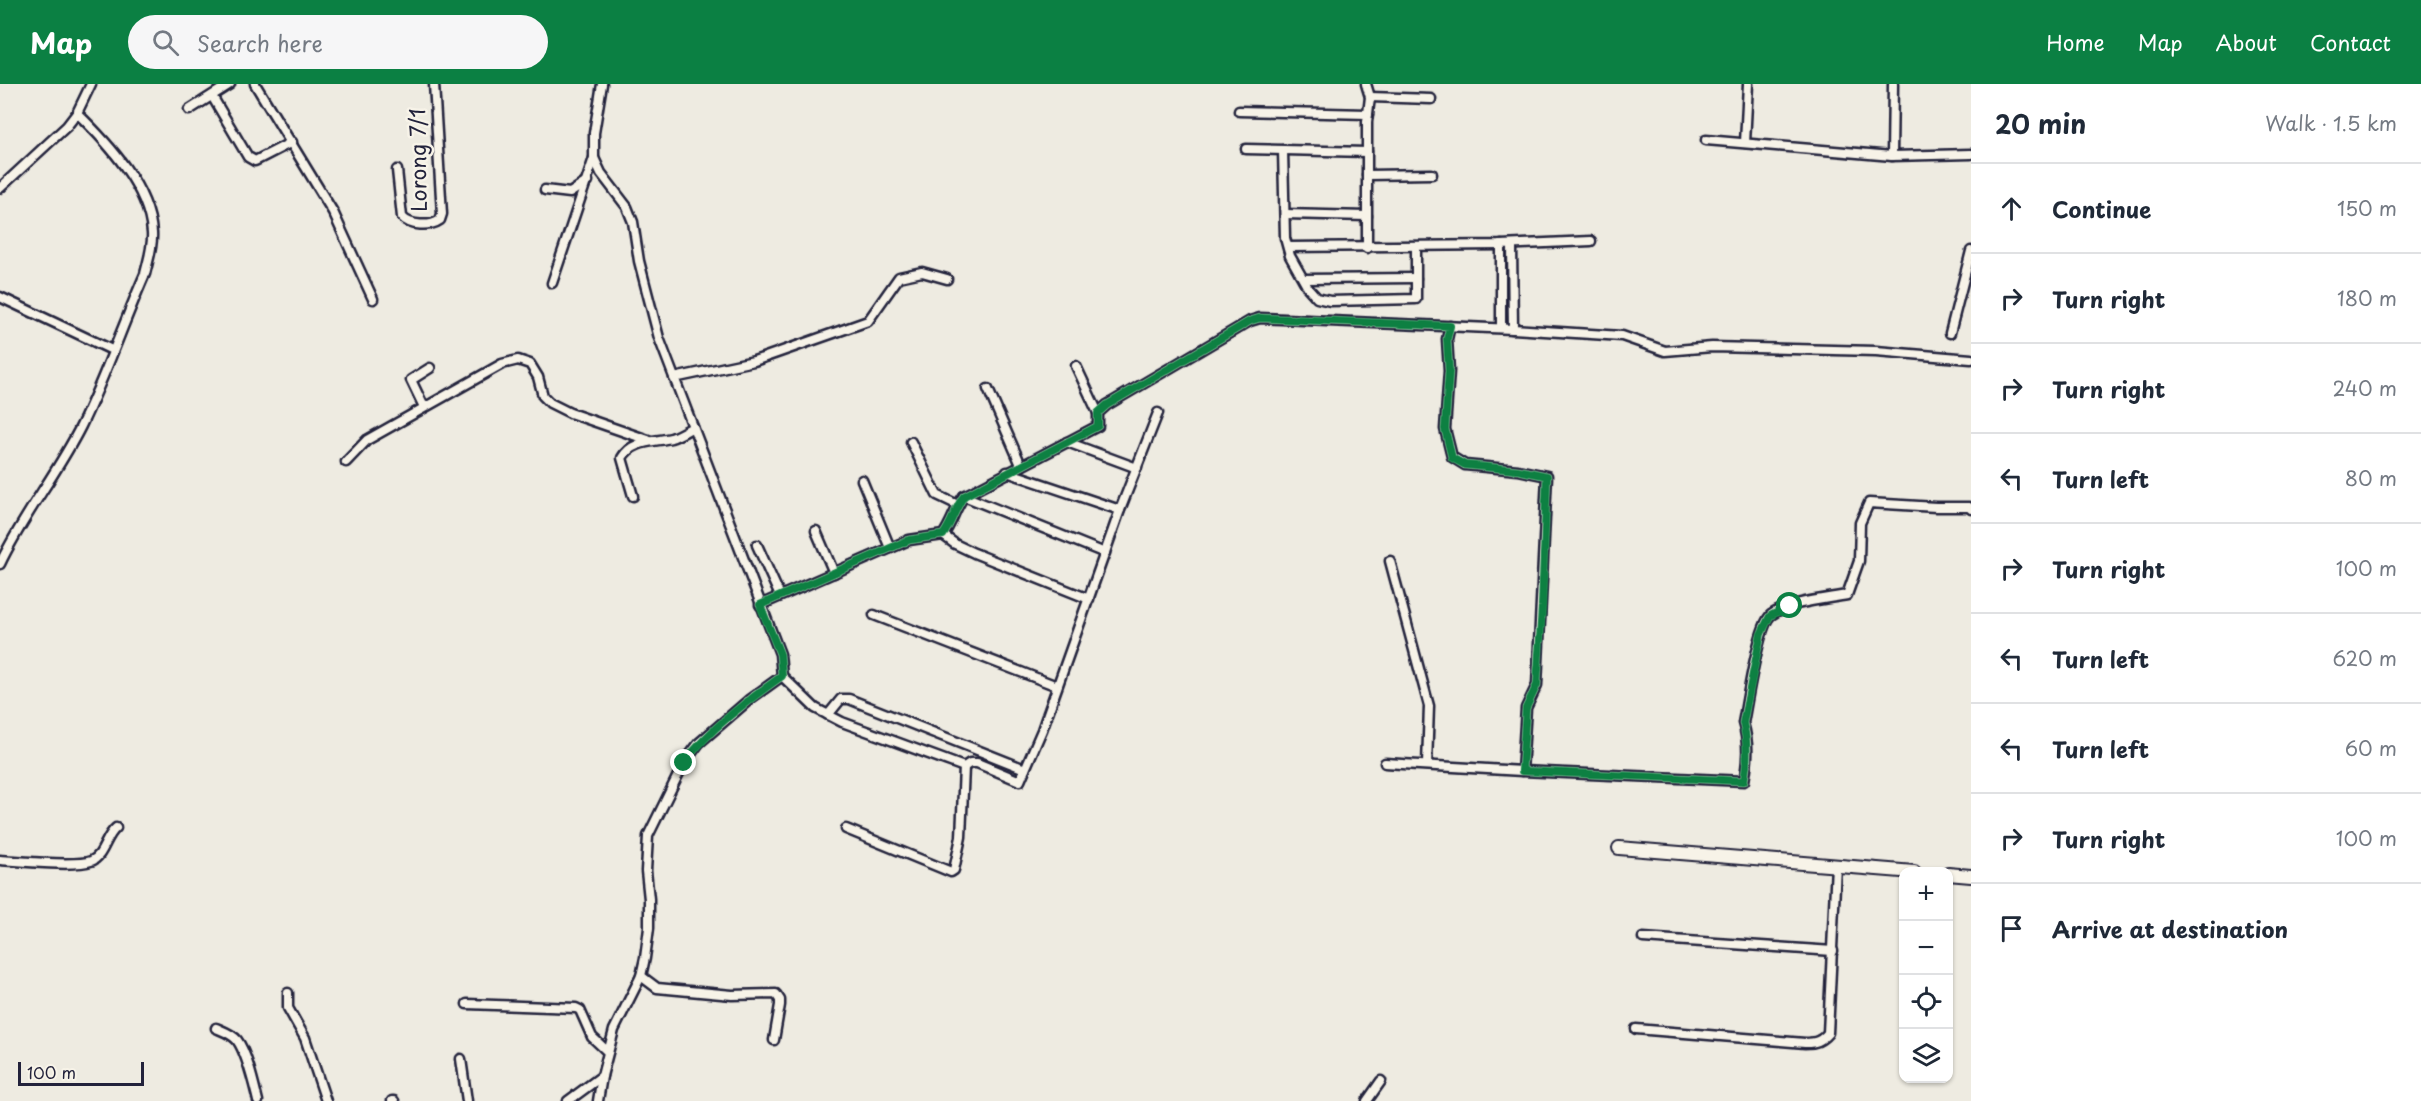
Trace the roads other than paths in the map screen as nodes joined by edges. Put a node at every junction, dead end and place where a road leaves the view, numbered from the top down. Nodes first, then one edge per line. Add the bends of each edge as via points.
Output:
1 (91, 84) edge
2 (230, 84) edge
3 (255, 84) edge
4 (434, 84) edge
5 (602, 84) edge
6 (1366, 84) edge
7 (1748, 84) edge
8 (1893, 84) edge
9 (212, 96) junction
10 (1370, 97) junction
11 (1431, 99) dead end
12 (189, 110) dead end
13 (1239, 111) dead end
14 (77, 113) junction
15 (1368, 114) junction
16 (1706, 140) dead end
17 (291, 142) junction
18 (1745, 143) junction
19 (1246, 149) dead end
20 (1283, 150) junction
21 (1367, 152) junction
22 (1971, 154) edge
23 (1892, 156) junction
24 (594, 158) junction
25 (397, 170) dead end
26 (1432, 174) dead end
27 (1367, 175) junction
28 (588, 181) junction
29 (0, 188) edge
30 (545, 190) dead end
31 (1285, 214) junction
32 (1367, 216) junction
33 (1591, 241) dead end
34 (1502, 245) junction
35 (1512, 245) junction
36 (1288, 247) junction
37 (1416, 247) junction
38 (1367, 248) junction
39 (1971, 251) edge
40 (1416, 278) junction
41 (947, 279) dead end
42 (1304, 279) junction
43 (552, 283) dead end
44 (0, 297) edge
45 (373, 299) dead end
46 (1450, 326) junction
47 (1502, 328) junction
48 (1513, 328) junction
49 (1950, 333) dead end
50 (112, 351) junction
51 (1971, 359) edge
52 (1076, 366) dead end
53 (430, 368) dead end
54 (674, 378) junction
55 (988, 389) dead end
56 (424, 407) junction
57 (1098, 413) junction
58 (1158, 413) dead end
59 (693, 427) junction
60 (648, 440) junction
61 (911, 441) dead end
62 (1067, 441) junction
63 (346, 462) dead end
64 (1021, 465) junction
65 (1137, 468) junction
66 (1007, 472) junction
67 (862, 480) dead end
68 (633, 496) dead end
69 (964, 496) junction
70 (958, 505) junction
71 (1971, 509) edge
72 (1120, 510) junction
73 (816, 531) dead end
74 (943, 535) junction
75 (758, 545) dead end
76 (890, 548) junction
77 (1105, 554) junction
78 (1390, 561) dead end
79 (0, 564) edge
80 (834, 573) junction
81 (780, 596) junction
82 (1089, 599) junction
83 (760, 605) junction
84 (874, 615) dead end
85 (782, 676) junction
86 (1058, 686) junction
87 (828, 715) junction
88 (1385, 763) dead end
89 (1427, 765) junction
90 (964, 767) junction
91 (1025, 769) junction
92 (1522, 771) junction
93 (116, 828) dead end
94 (846, 829) dead end
95 (1619, 848) dead end
96 (0, 860) edge
97 (1836, 865) junction
98 (1899, 871) edge
99 (1953, 874) edge
100 (1971, 876) edge
101 (1643, 939) dead end
102 (1833, 951) junction
103 (640, 976) junction
104 (288, 993) dead end
105 (467, 1004) dead end
106 (216, 1028) dead end
107 (1636, 1029) dead end
108 (774, 1040) dead end
109 (608, 1052) junction
110 (461, 1059) dead end
111 (602, 1076) junction
112 (1381, 1081) dead end
113 (258, 1101) edge
114 (326, 1101) edge
115 (467, 1101) edge
116 (568, 1101) edge
117 (598, 1101) edge
118 (1367, 1101) edge

1 - 14 street
2 - 9 street
3 - 17 street
4 - 25 street, Lorong 7/1 via 442,214 436,223 408,223 402,217
5 - 24 street
6 - 10 street
7 - 18 street
8 - 23 street
9 - 12 street
9 - 17 street via 248,157 255,161
10 - 11 street
10 - 15 street
13 - 15 street
14 - 29 street
14 - 50 street via 123,166 150,219 151,252 145,274
15 - 21 street
16 - 18 street
17 - 45 street via 342,228
18 - 23 street
19 - 20 street
20 - 21 street
20 - 31 street
21 - 27 street
22 - 23 street
24 - 28 street
24 - 54 street via 633,222 659,338
26 - 27 street
27 - 32 street
28 - 30 street via 570,193
28 - 43 street
31 - 32 street
31 - 36 street
32 - 38 street
33 - 35 street
34 - 35 street
34 - 37 street
34 - 47 street
35 - 48 street
36 - 38 street
36 - 42 street
37 - 38 street
37 - 40 street
39 - 49 street
40 - 42 street
40 - 42 street via 1417,297 1413,300 1340,301 1317,298
41 - 54 street via 922,272 899,277 868,321 754,361
44 - 50 street
46 - 47 street
46 - 57 street via 1260,318
46 - 92 street via 1445,429 1452,458 1465,465 1547,476 1537,685 1526,708
47 - 48 street
48 - 51 street via 1622,336 1665,351 1713,347 1876,351
50 - 79 street via 81,424
52 - 57 street
53 - 56 street via 411,380
54 - 59 street
55 - 64 street
56 - 60 street via 502,364 518,360 530,364 550,404
56 - 63 street via 367,440
57 - 62 street via 1098,426
58 - 65 street
59 - 60 street via 674,438
59 - 83 street
60 - 68 street via 622,458
61 - 70 street via 937,495
62 - 64 street
62 - 65 street
64 - 66 street
65 - 72 street
66 - 69 street
66 - 72 street
67 - 76 street
69 - 70 street
69 - 77 street
70 - 74 street
71 - 92 street via 1869,503 1860,523 1859,561 1847,595 1790,606 1770,616 1761,634 1743,723 1748,761 1744,781
72 - 77 street
73 - 80 street
74 - 76 street via 909,540
74 - 82 street via 974,553
75 - 81 street
76 - 80 street
77 - 82 street
78 - 89 street via 1429,706
80 - 81 street
81 - 83 street
82 - 86 street
83 - 85 street via 780,654
84 - 86 street
85 - 87 street via 815,708
85 - 103 street via 699,743 684,763 648,836 649,928
86 - 91 street
87 - 90 street
87 - 91 street via 841,699 849,699
88 - 89 street
89 - 92 street
90 - 91 street via 977,764 1020,781
90 - 94 street via 961,837 951,872
93 - 96 street via 92,861
95 - 97 street
97 - 98 street
97 - 102 street
99 - 100 street
101 - 102 street
102 - 107 street via 1828,1033 1820,1041
103 - 108 street via 657,988 732,995 776,994 780,1005
103 - 109 street via 614,1030
104 - 114 street via 288,1008 305,1038
105 - 109 street via 576,1008 592,1037
106 - 113 street via 237,1040
109 - 111 street
110 - 115 street
111 - 116 street
111 - 117 street
112 - 118 street

